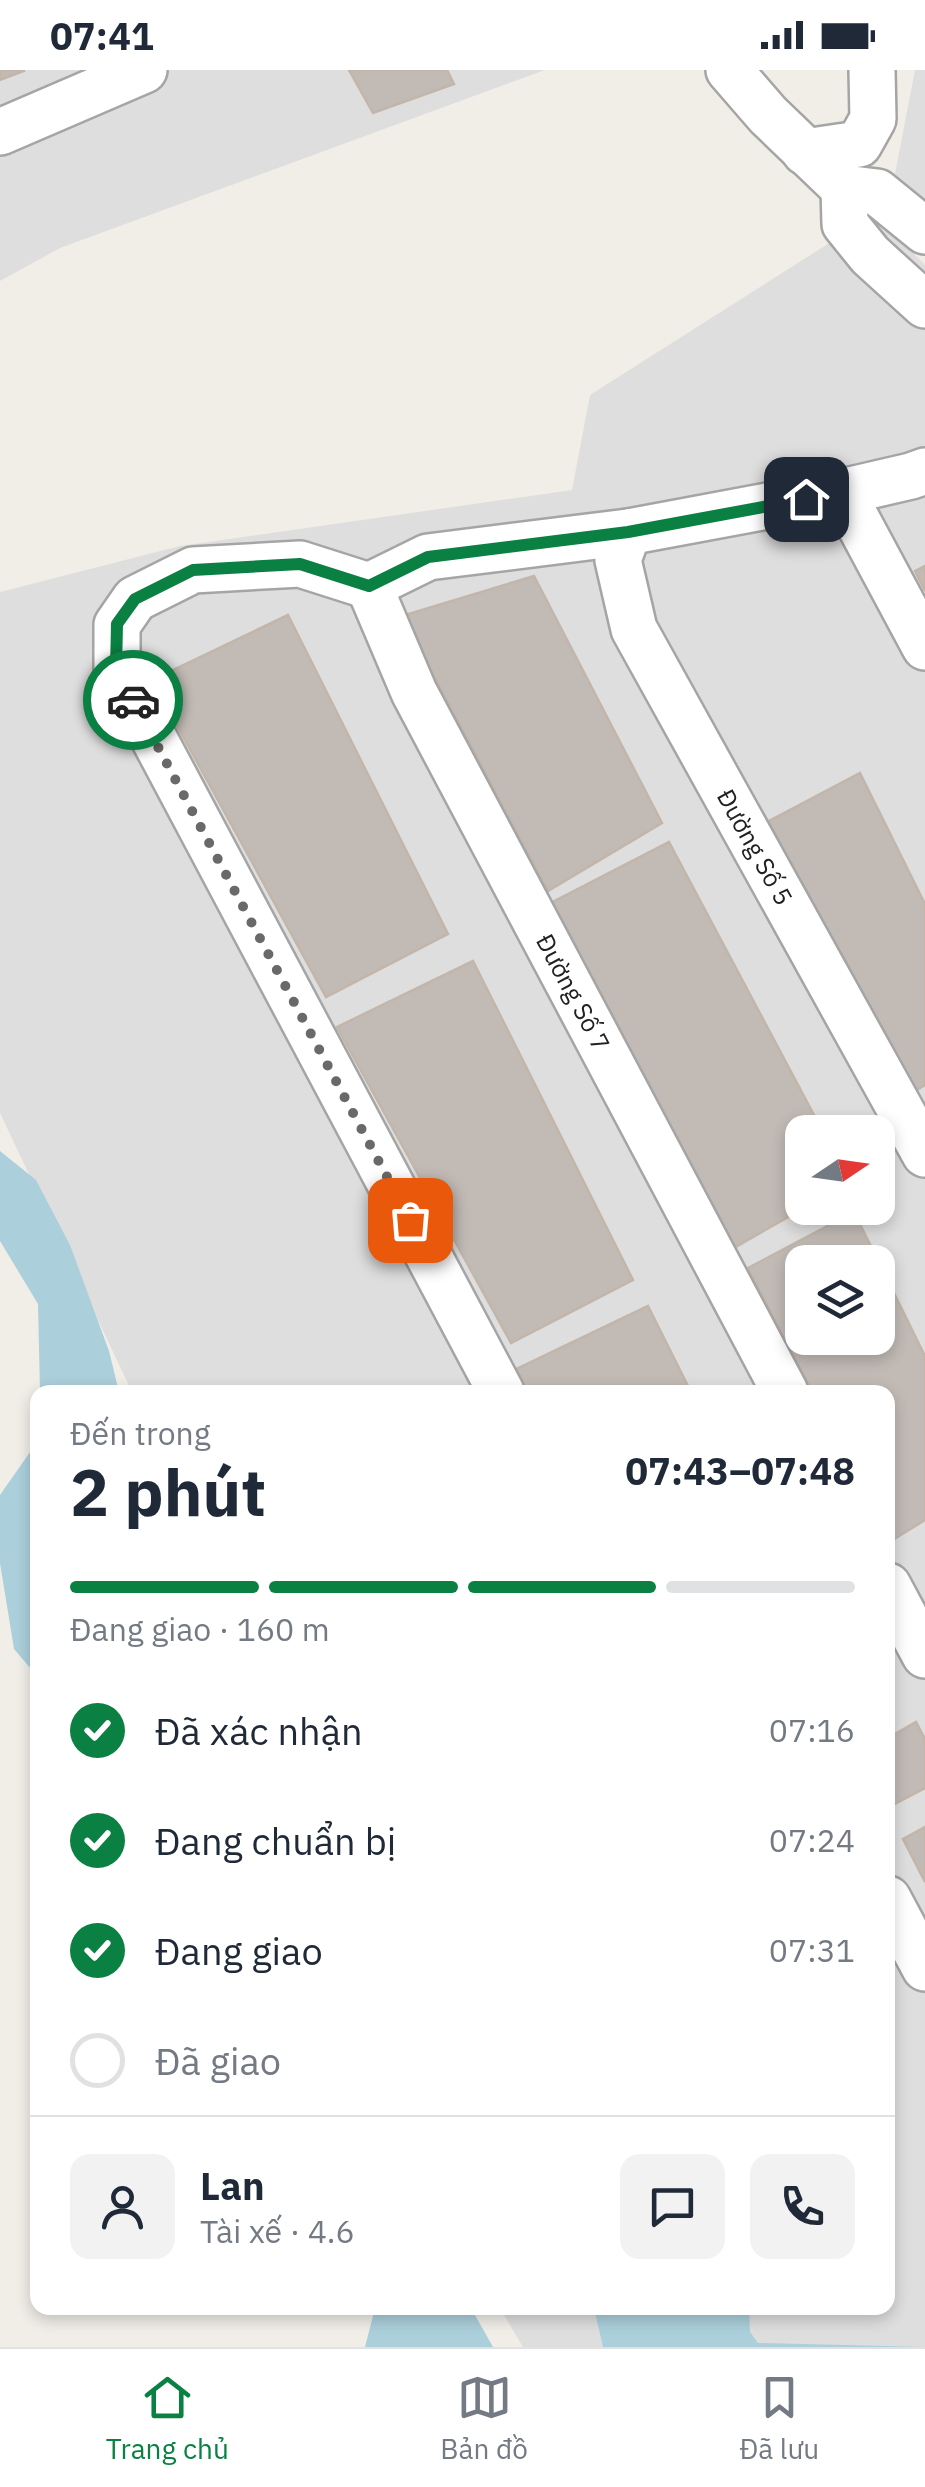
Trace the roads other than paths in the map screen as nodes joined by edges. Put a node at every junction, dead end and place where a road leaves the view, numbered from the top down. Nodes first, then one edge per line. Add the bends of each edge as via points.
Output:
1 (144, 70) edge
2 (729, 70) edge
3 (872, 70) edge
4 (0, 132) edge
5 (805, 152) junction
6 (844, 188) junction
7 (925, 231) edge
8 (925, 305) edge
9 (925, 471) edge
10 (842, 492) junction
11 (628, 532) junction
12 (369, 586) junction
13 (925, 647) edge
14 (925, 1154) edge
15 (497, 1385) edge
16 (781, 1385) edge
17 (895, 1912) edge
18 (925, 1968) edge

1 - 4 street
2 - 5 street
3 - 5 street via 874,120 858,144
5 - 6 street
6 - 7 street via 877,192
6 - 8 street via 845,224
9 - 10 street
10 - 11 street
10 - 13 street
11 - 12 street via 428,557
11 - 14 street, Đường Số 5 via 618,560 634,629
12 - 15 street via 300,564 193,570 135,599 117,624 116,669
12 - 16 street, Đường Số 7 via 414,692
17 - 18 street

